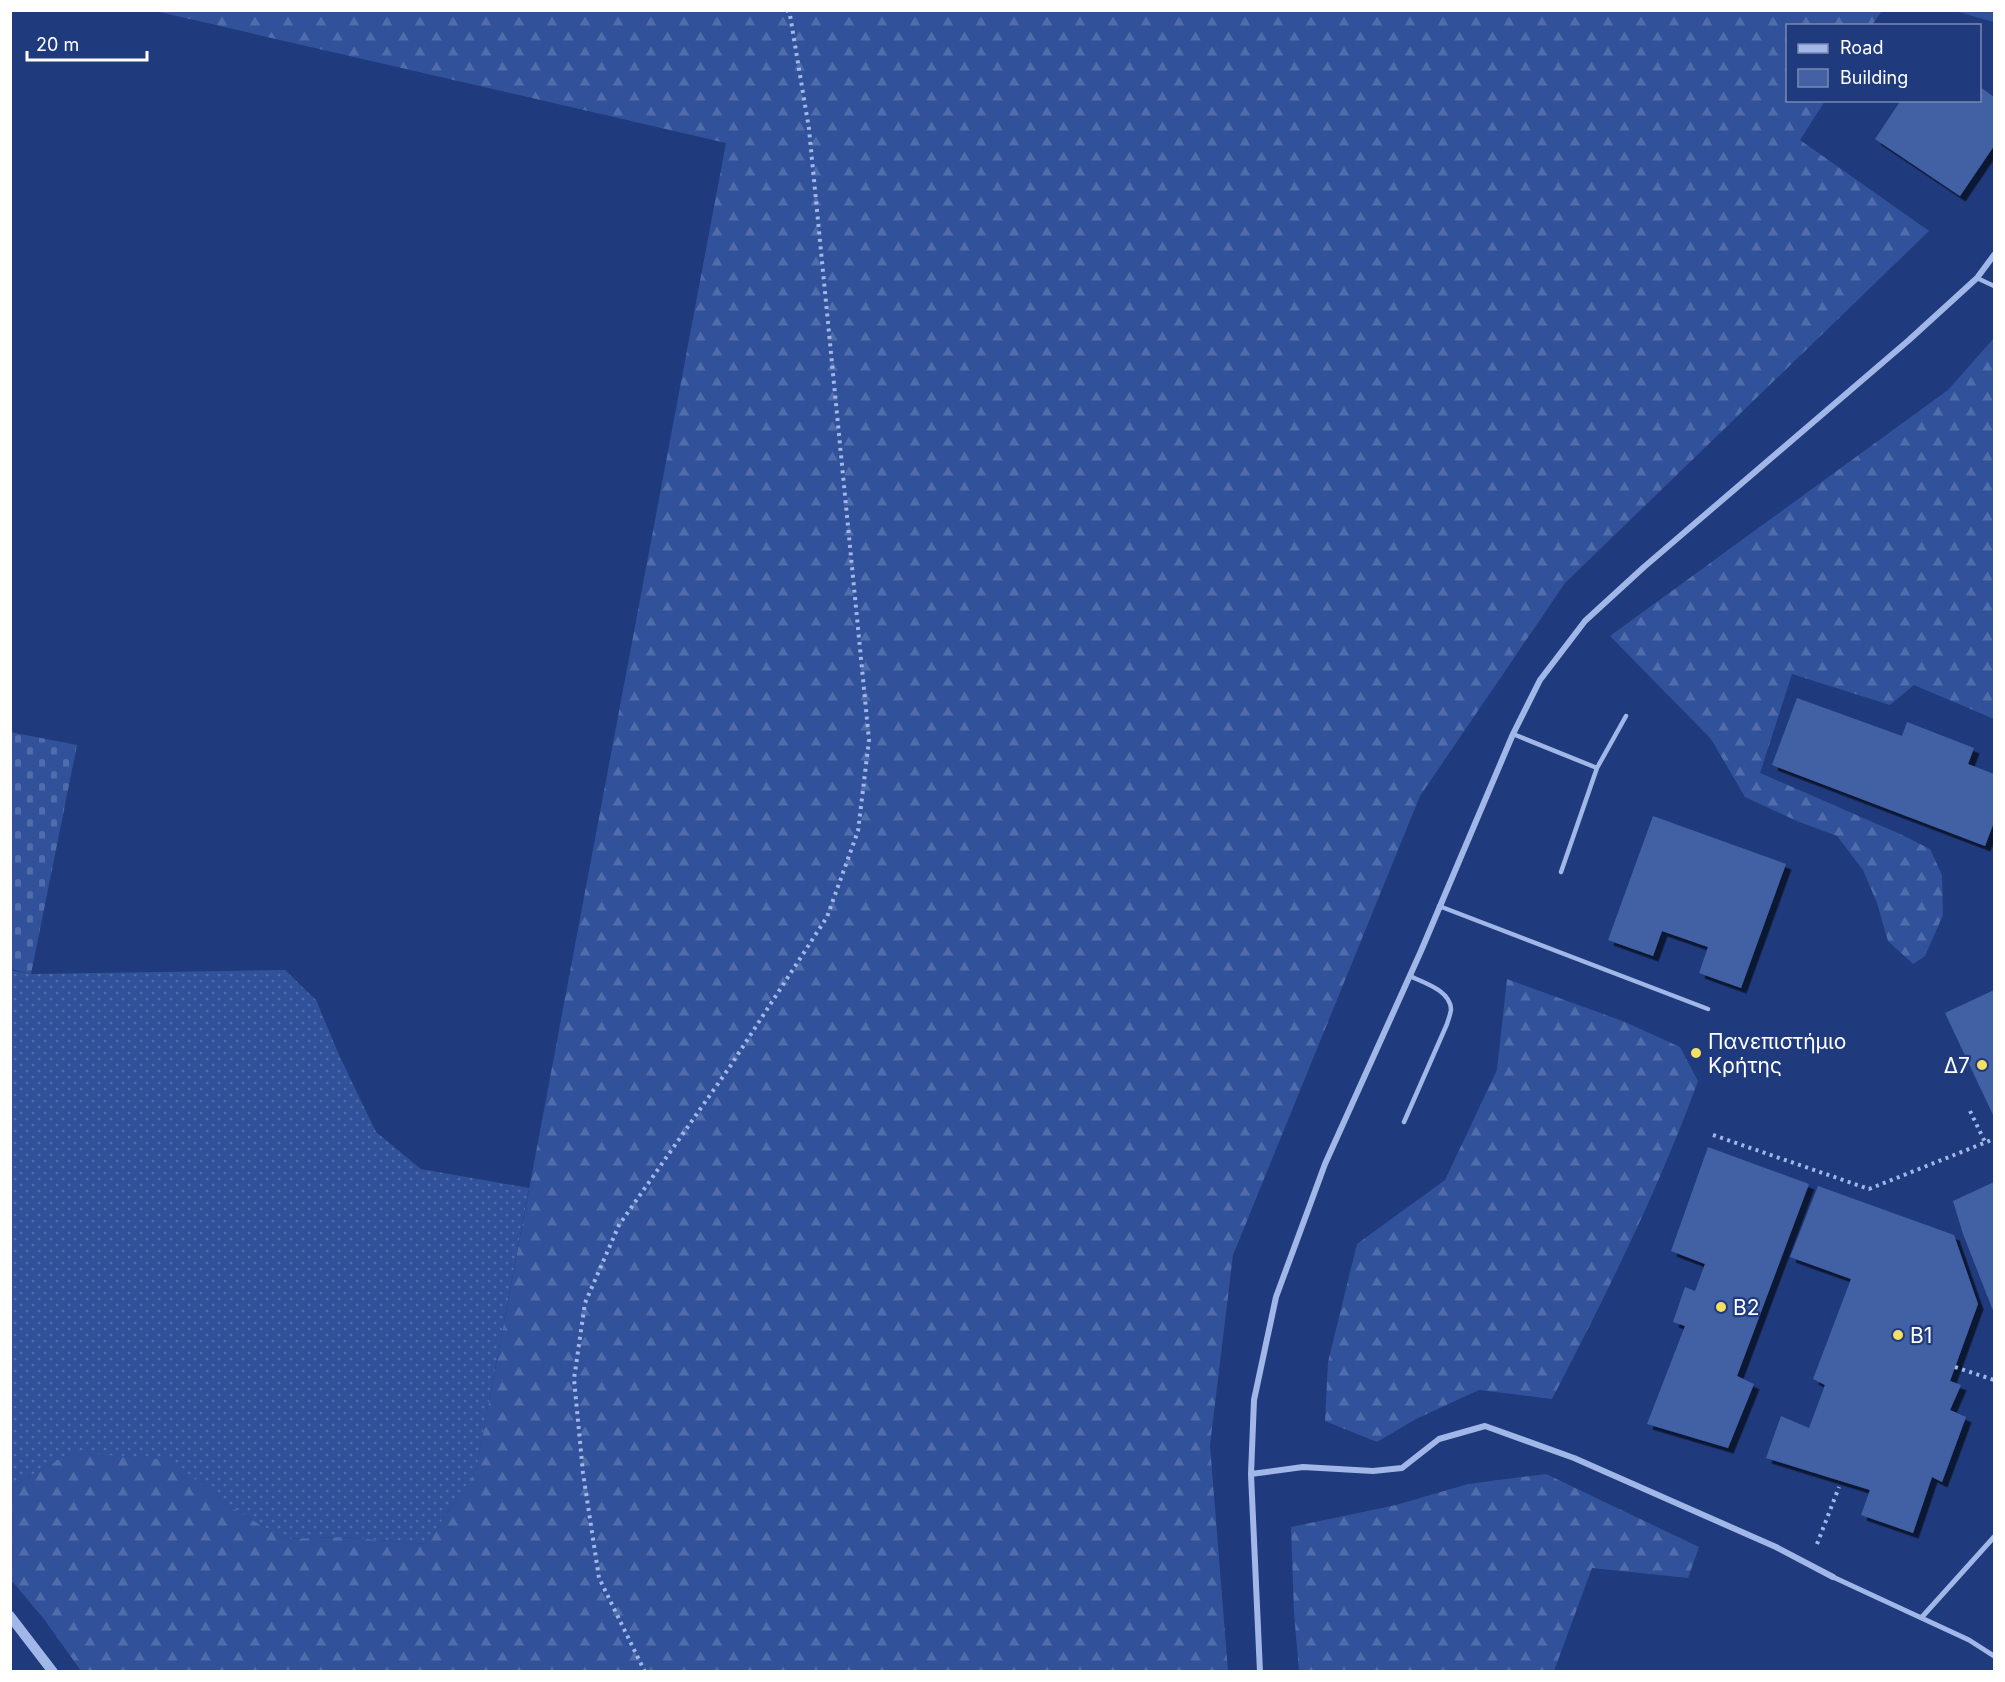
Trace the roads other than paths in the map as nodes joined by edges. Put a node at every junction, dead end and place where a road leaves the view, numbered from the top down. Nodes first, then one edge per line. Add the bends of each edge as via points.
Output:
1 (1995, 255) edge
2 (1977, 278) junction
3 (1995, 286) edge
4 (1626, 716) dead end
5 (1513, 734) junction
6 (1598, 768) junction
7 (1561, 872) dead end
8 (1439, 906) junction
9 (1410, 976) junction
10 (1708, 1009) dead end
11 (1404, 1122) dead end
12 (1251, 1474) junction
13 (1995, 1537) edge
14 (1833, 1577) joint
15 (10, 1616) edge
16 (1922, 1617) junction
17 (1995, 1656) edge
18 (53, 1671) edge
19 (1260, 1671) edge

1 - 2 street
2 - 3 lane
2 - 5 street via 1585,621 1540,680
4 - 6 lane
5 - 6 lane
5 - 8 street
6 - 7 lane
8 - 9 street
8 - 10 lane
9 - 11 lane via 1447,996 1451,1009
9 - 12 street via 1325,1164 1276,1297 1254,1400
12 - 14 street via 1303,1467 1373,1471 1402,1468 1439,1439 1485,1426 1574,1458 1776,1547
12 - 19 street
13 - 16 street
14 - 16 street
15 - 18 street
16 - 17 street

